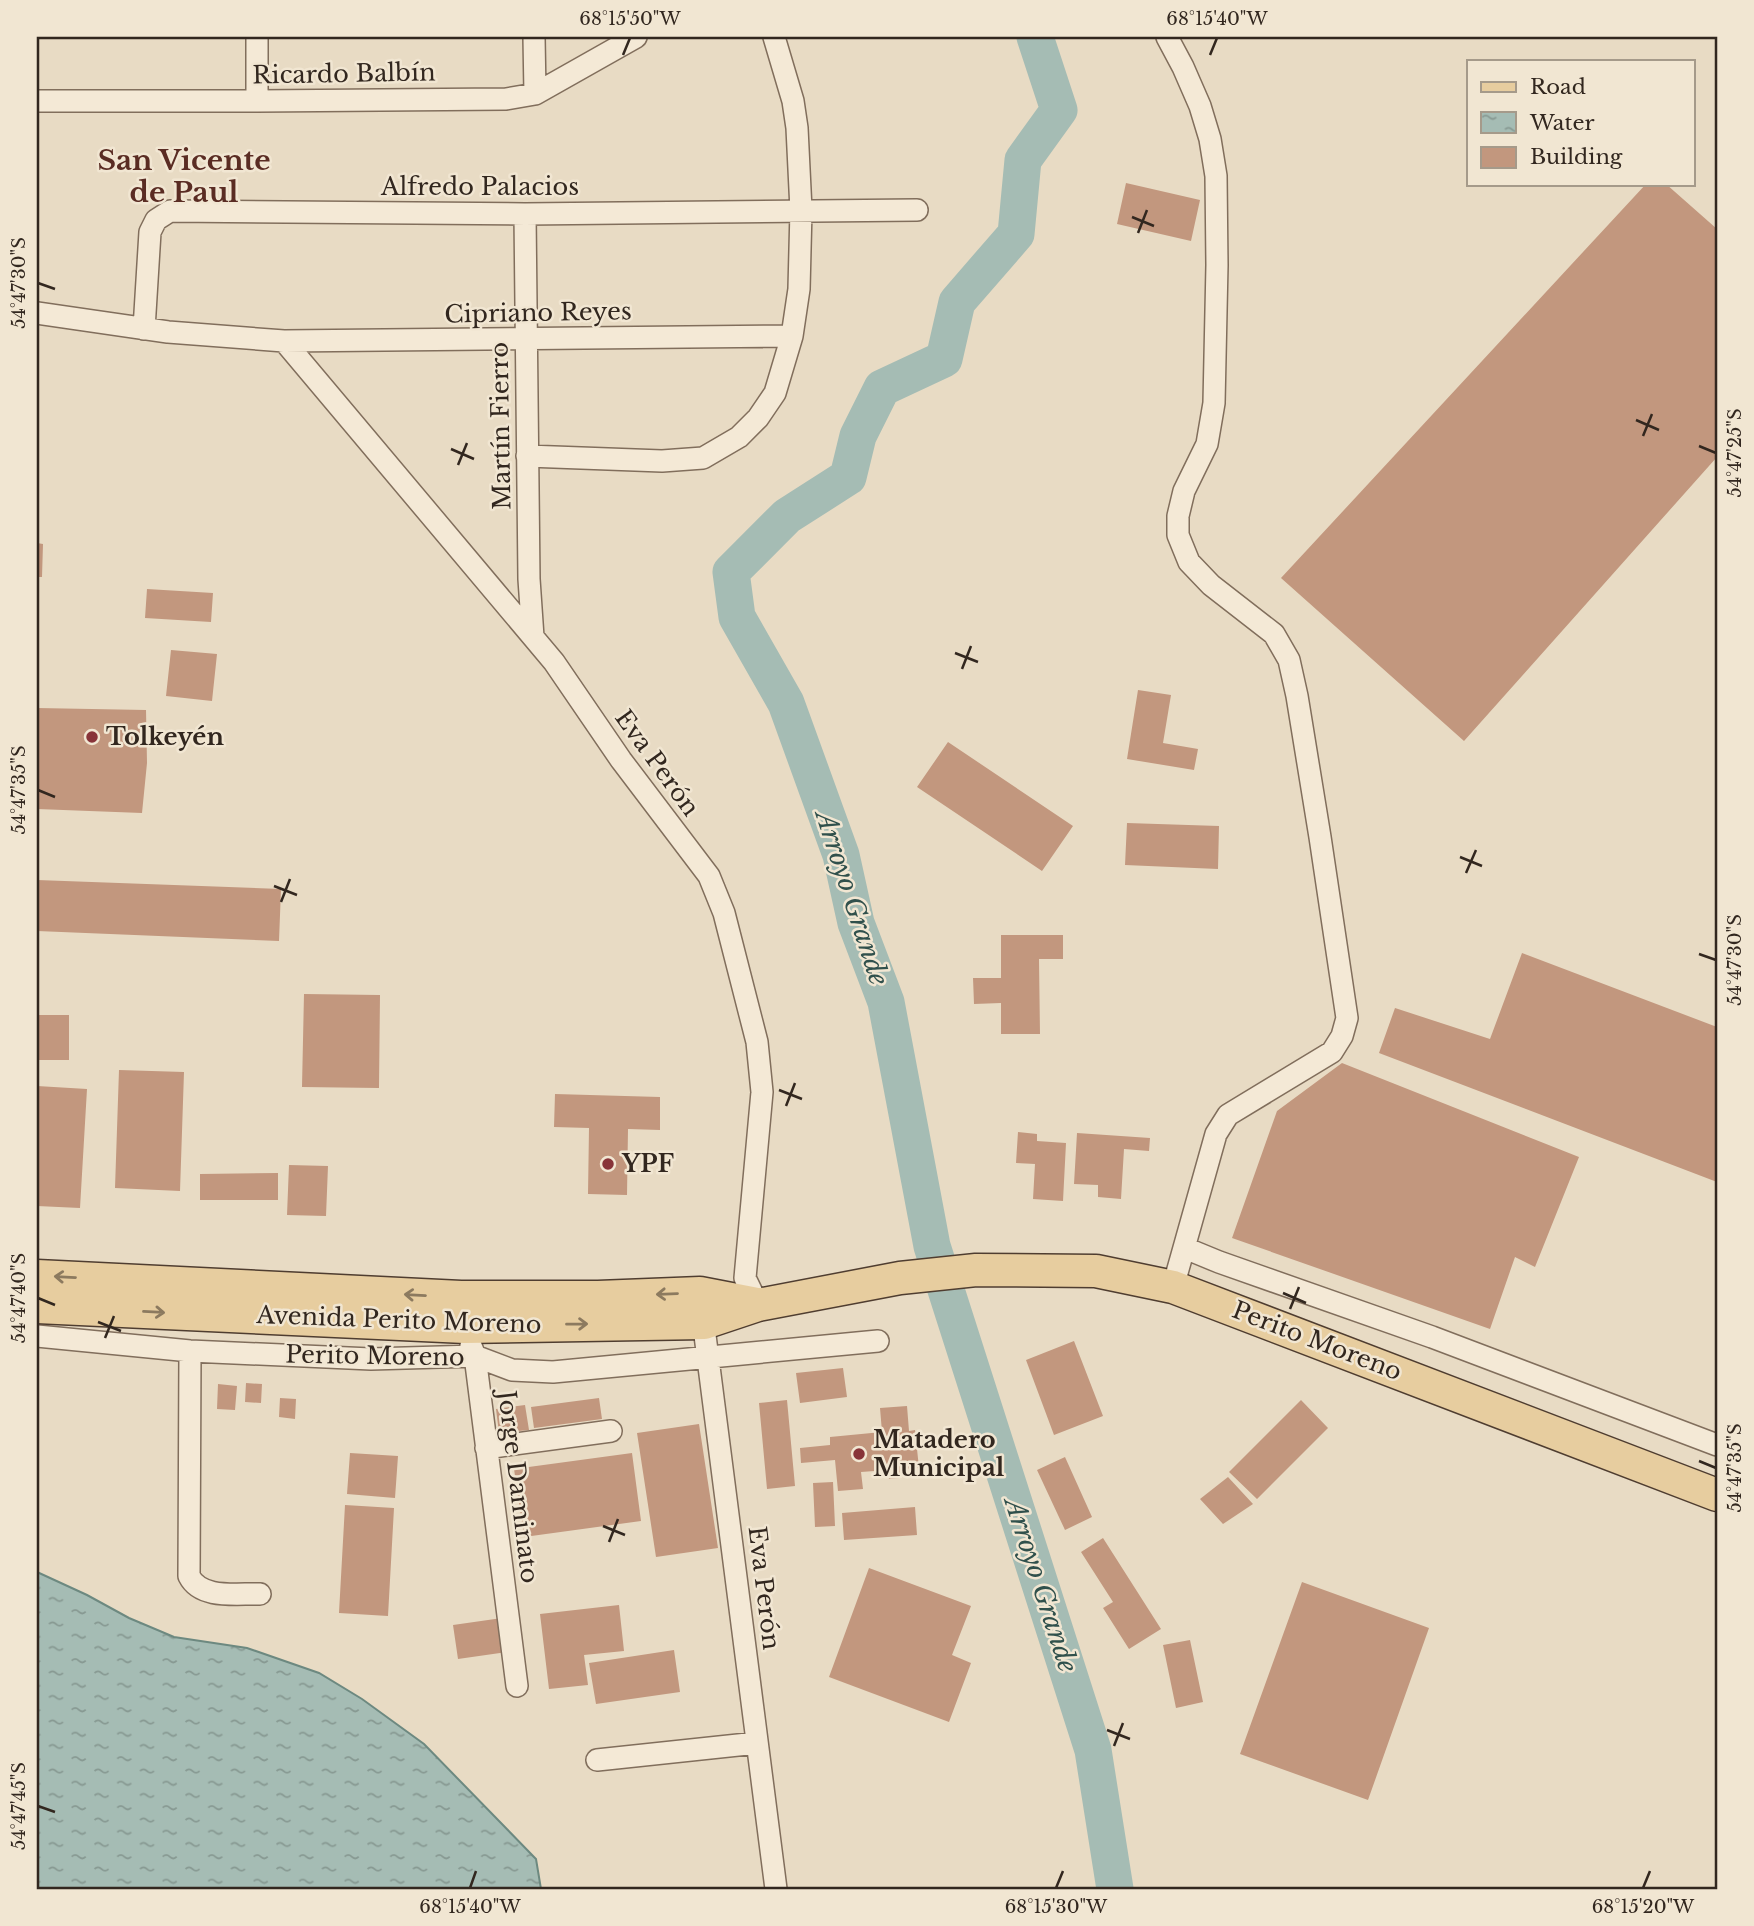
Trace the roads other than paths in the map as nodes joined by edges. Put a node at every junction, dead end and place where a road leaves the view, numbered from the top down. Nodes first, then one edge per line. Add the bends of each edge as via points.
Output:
1 (257, 37) edge
2 (534, 37) edge
3 (636, 37) edge
4 (774, 37) edge
5 (1167, 37) edge
6 (536, 94) junction
7 (37, 101) edge
8 (257, 102) junction
9 (801, 210) junction
10 (918, 210) dead end
11 (525, 214) junction
12 (37, 313) edge
13 (144, 329) junction
14 (792, 336) junction
15 (526, 339) junction
16 (284, 341) junction
17 (527, 456) junction
18 (533, 637) junction
19 (1185, 1248) junction
20 (37, 1276) edge
21 (900, 1278) joint
22 (1174, 1287) junction
23 (461, 1297) junction
24 (758, 1305) junction
25 (37, 1307) edge
26 (702, 1308) junction
27 (37, 1336) edge
28 (878, 1340) dead end
29 (470, 1342) junction
30 (190, 1351) junction
31 (708, 1358) junction
32 (611, 1431) dead end
33 (1717, 1445) edge
34 (486, 1448) junction
35 (1717, 1494) edge
36 (260, 1594) dead end
37 (517, 1686) dead end
38 (757, 1743) junction
39 (597, 1760) dead end
40 (776, 1889) edge

1 - 8 street
2 - 6 street
3 - 6 street, Ricardo Balbín
4 - 9 street via 793,101
5 - 19 street via 1200,106 1216,176 1213,403 1208,444 1184,491 1178,535 1189,562 1274,634 1289,660 1346,1018 1332,1052 1223,1122
6 - 8 street, Ricardo Balbín via 506,99
7 - 8 street, Ricardo Balbín
9 - 10 street, Alfredo Palacios
9 - 11 street, Alfredo Palacios
9 - 14 street via 799,289
11 - 13 street, Alfredo Palacios via 170,211 156,219 150,232
11 - 15 street, Martín Fierro
12 - 13 street, Cipriano Reyes
13 - 16 street, Cipriano Reyes
14 - 15 street, Cipriano Reyes
14 - 17 street via 775,393 758,418 739,437 703,458
15 - 16 street, Cipriano Reyes
15 - 17 street, Martín Fierro
16 - 18 street, Eva Perón
17 - 18 street, Martín Fierro
18 - 24 street, Eva Perón via 709,876 724,913 757,1042 762,1093 745,1278
19 - 22 street
19 - 33 street
23 -> 20 main road, Avenida Perito Moreno
21 - 22 main road, Perito Moreno via 976,1270 1096,1271
21 - 24 main road, Avenida Perito Moreno
22 - 35 main road, Perito Moreno
26 -> 23 main road, Avenida Perito Moreno via 598,1297
23 - 29 street, Jorge Daminato
24 - 26 main road, Avenida Perito Moreno
25 -> 29 main road, Avenida Perito Moreno
29 -> 26 main road, Avenida Perito Moreno
26 - 31 street, Eva Perón
27 - 30 street, Perito Moreno
28 - 31 street, Perito Moreno
29 - 30 street, Perito Moreno via 371,1359
29 - 31 street, Perito Moreno via 512,1370 552,1372
29 - 34 street, Jorge Daminato
30 - 36 street via 189,1576 202,1590
31 - 38 street, Eva Perón
32 - 34 street
34 - 37 street, Jorge Daminato
38 - 39 street
38 - 40 street, Eva Perón

